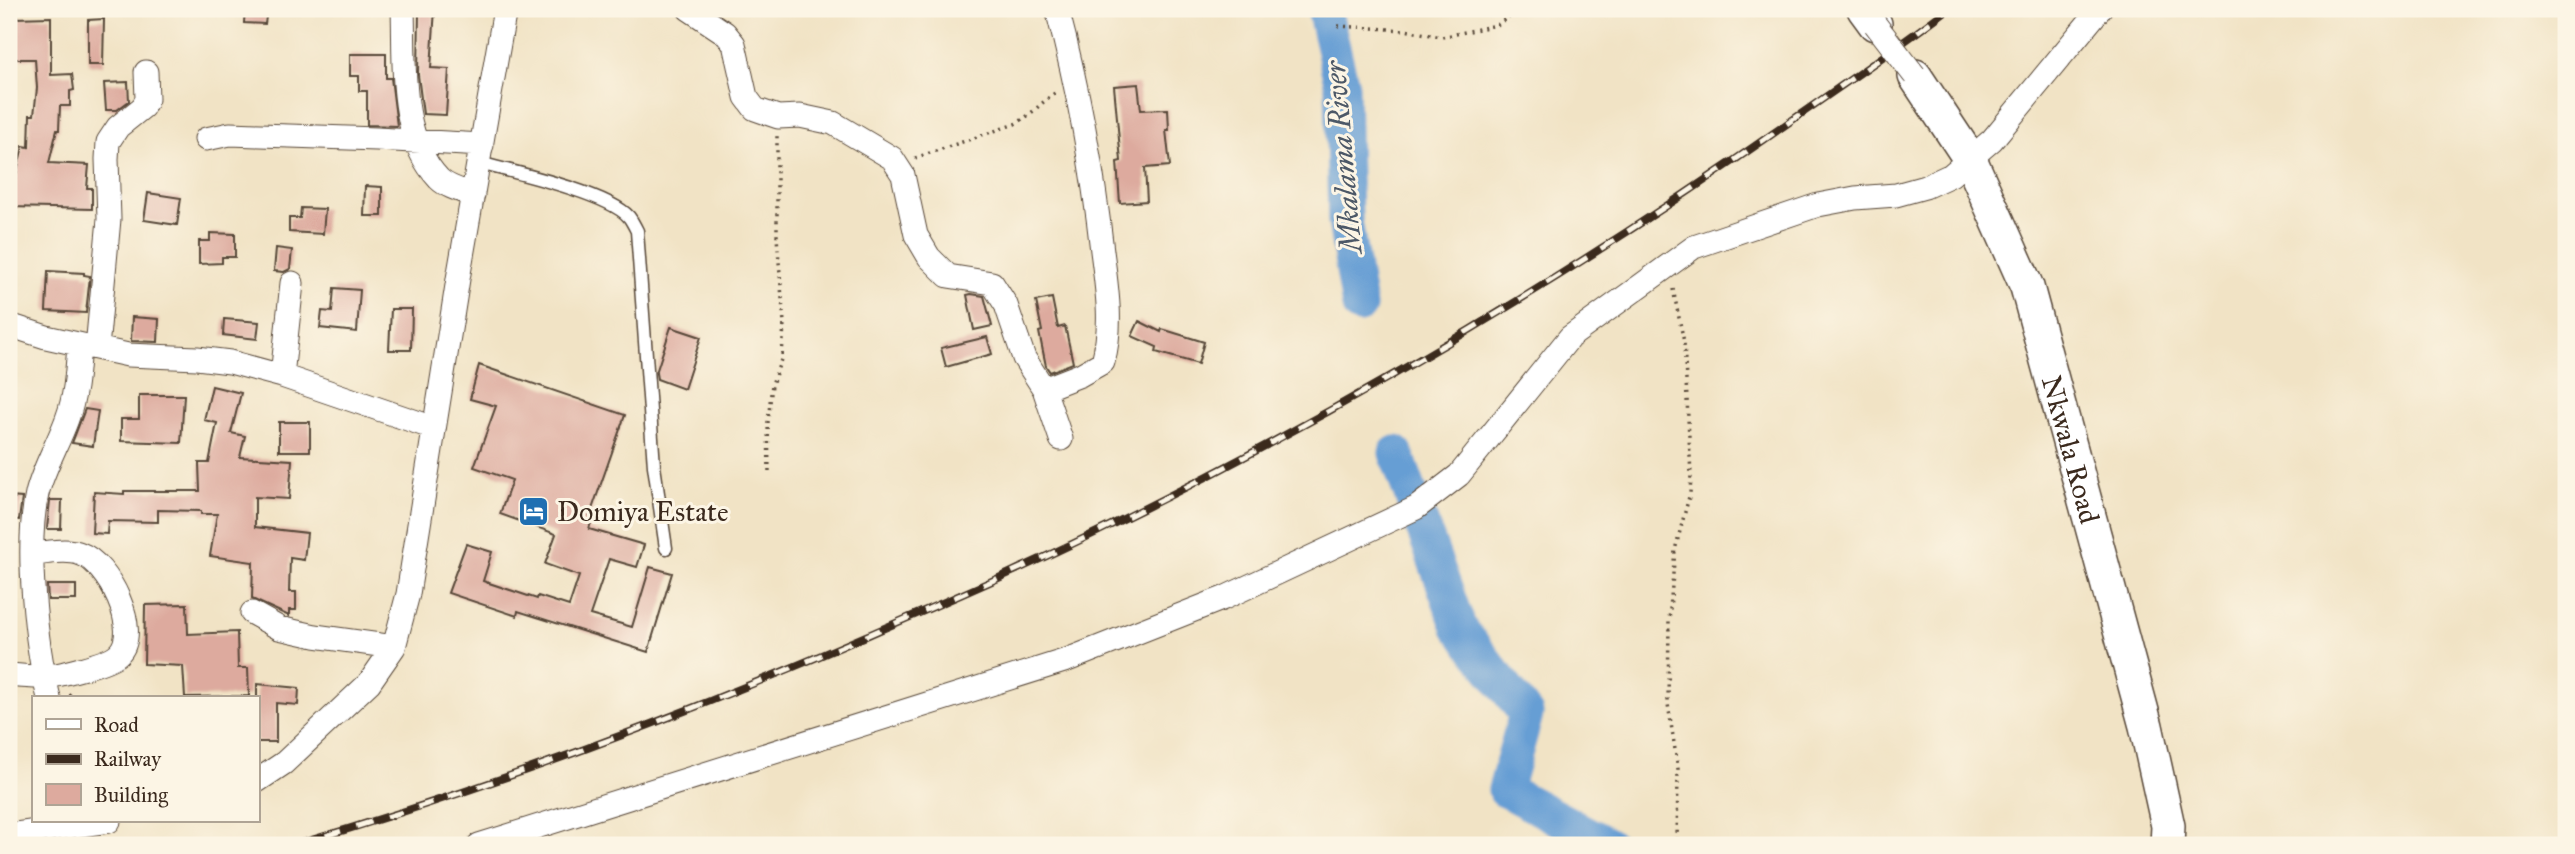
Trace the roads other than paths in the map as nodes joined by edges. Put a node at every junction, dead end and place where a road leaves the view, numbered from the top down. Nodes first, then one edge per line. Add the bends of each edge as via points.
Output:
1 (403, 9) edge
2 (505, 9) edge
3 (689, 9) edge
4 (1057, 9) edge
5 (2100, 9) edge
6 (1870, 17) edge
7 (146, 72) dead end
8 (1915, 76) joint
9 (206, 139) dead end
10 (415, 141) junction
11 (481, 154) junction
12 (1970, 159) junction
13 (473, 195) junction
14 (292, 283) dead end
15 (9, 325) edge
16 (88, 347) junction
17 (282, 376) junction
18 (1044, 389) junction
19 (433, 428) junction
20 (1060, 439) dead end
21 (666, 548) dead end
22 (33, 554) junction
23 (252, 613) dead end
24 (394, 647) junction
25 (9, 675) edge
26 (53, 690) edge
27 (259, 780) edge
28 (96, 822) edge
29 (71, 824) edge
30 (9, 835) edge
31 (479, 845) edge
32 (2168, 845) edge

1 - 10 street via 406,85
2 - 11 street
3 - 18 street via 717,26 734,44 746,97 755,108 778,116 834,123 892,158 903,175 916,235 929,257 948,276 992,283 1006,305 1024,358
4 - 18 street via 1095,188 1109,340 1103,362
5 - 12 street via 1992,140
6 - 8 street, bridge
7 - 16 street via 143,107 118,127 108,142 109,219
8 - 12 street, Nkwala Road
9 - 10 street via 230,134
10 - 11 street
10 - 13 street via 441,181
11 - 13 street
11 - 21 lane via 618,208 637,231 654,466
12 - 31 street via 1924,187 1818,205 1694,247 1570,337 1459,475 1416,509 1382,526 1224,598 1067,660
12 - 32 street, Nkwala Road via 2027,287 2146,726
13 - 19 street
14 - 17 street
15 - 16 street
16 - 17 street via 128,355 213,359
16 - 22 street via 68,417 37,494
17 - 19 street
18 - 20 street
19 - 24 street via 408,594
22 - 26 street via 36,609
22 - 26 street via 81,553 94,561 119,598 125,623 124,644 118,655
23 - 24 street via 279,628
24 - 27 street via 369,683 284,763
25 - 26 street
28 - 29 street
29 - 30 street

